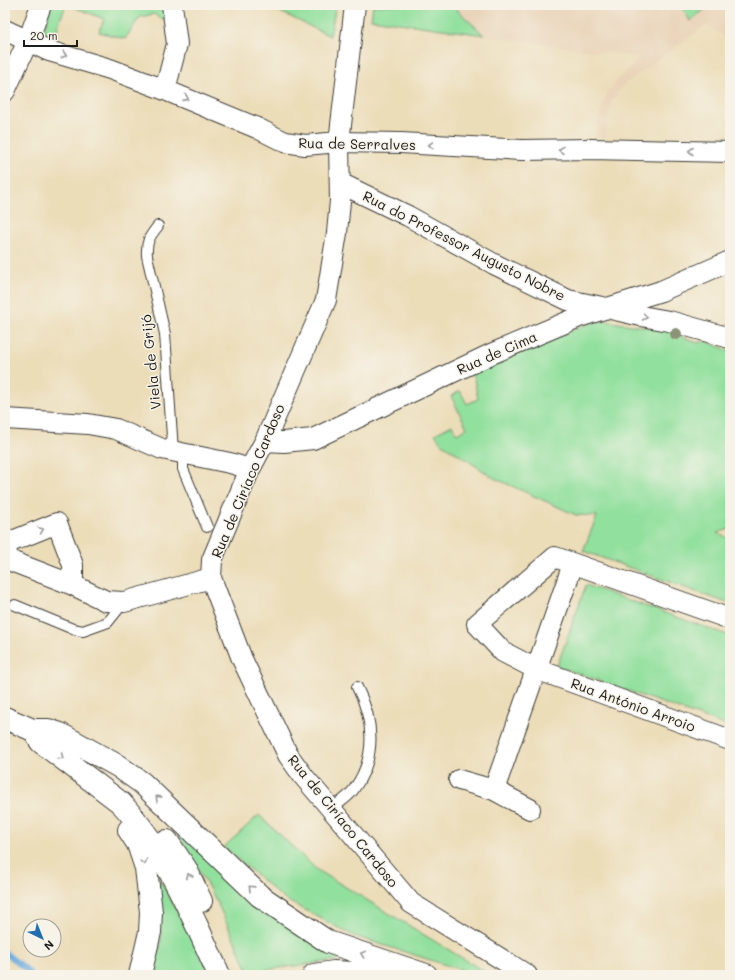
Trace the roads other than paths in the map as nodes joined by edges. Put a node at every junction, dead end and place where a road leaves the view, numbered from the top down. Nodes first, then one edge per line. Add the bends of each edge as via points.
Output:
1 (41, 5) edge
2 (172, 5) edge
3 (355, 5) edge
4 (5, 30) edge
5 (28, 41) junction
6 (165, 90) junction
7 (5, 91) edge
8 (339, 142) junction
9 (730, 152) edge
10 (340, 183) junction
11 (158, 226) dead end
12 (730, 261) edge
13 (607, 308) junction
14 (730, 338) edge
15 (5, 419) edge
16 (265, 442) junction
17 (178, 453) junction
18 (250, 469) junction
19 (207, 527) dead end
20 (5, 544) edge
21 (5, 552) edge
22 (573, 564) junction
23 (211, 578) junction
24 (73, 585) junction
25 (124, 602) junction
26 (15, 605) dead end
27 (730, 619) edge
28 (536, 669) junction
29 (356, 687) dead end
30 (5, 718) edge
31 (33, 730) junction
32 (730, 740) edge
33 (88, 750) junction
34 (459, 780) dead end
35 (94, 783) junction
36 (494, 790) junction
37 (331, 809) junction
38 (530, 809) dead end
39 (140, 975) edge
40 (219, 975) edge
41 (235, 975) edge
42 (314, 975) edge
43 (398, 975) edge
44 (426, 975) edge
45 (526, 975) edge

1 - 5 street
2 - 6 street via 177,44
3 - 8 street, Rua de Ciríaco Cardoso
4 - 5 street, Rua de Serralves
5 -> 6 street, Rua de Serralves via 48,51 110,69
5 - 7 street
6 -> 8 street, Rua de Serralves via 285,142 305,145
9 -> 8 street, Rua de Serralves via 522,150
8 - 10 street, Rua de Ciríaco Cardoso
10 - 13 street, Rua do Professor Augusto Nobre via 568,300
10 - 16 street, Rua de Ciríaco Cardoso via 337,233 326,300
11 - 17 lane, Viela de Grijó via 150,235 146,246 165,334
12 - 13 street, Rua de Cima via 661,291
13 -> 14 street, Rua do Professor Augusto Nobre via 669,321
13 - 16 street, Rua de Cima via 491,354 313,439
15 - 17 street via 88,424 116,429 162,449
16 - 18 street, Rua de Ciríaco Cardoso
17 - 18 street
17 - 19 lane, Viela de Grijó
18 - 23 street, Rua de Ciríaco Cardoso via 212,560
20 -> 24 street via 57,523 74,565
21 - 24 street via 11,561
22 - 27 street
22 - 28 street
22 - 28 street, Rua António Arroio via 555,557 477,624 503,652
23 - 25 street
23 - 37 street, Rua de Ciríaco Cardoso via 242,659 288,755
24 - 25 street via 106,601
25 - 26 lane via 108,622 83,631
28 - 32 street, Rua António Arroio
28 - 36 street
29 - 37 lane via 368,712 370,753 354,790
30 - 31 main road
31 - 33 main road via 54,732
31 -> 35 main road via 41,742
41 -> 33 main road via 186,869 132,794
44 -> 33 main road via 328,942 260,896 142,783
34 - 36 street
35 -> 39 main road via 138,844 146,868 151,912 150,932
35 - 40 main road via 121,802 161,856 190,908
36 - 38 street
37 - 45 street, Rua de Ciríaco Cardoso via 411,903
42 - 43 main road via 334,972

